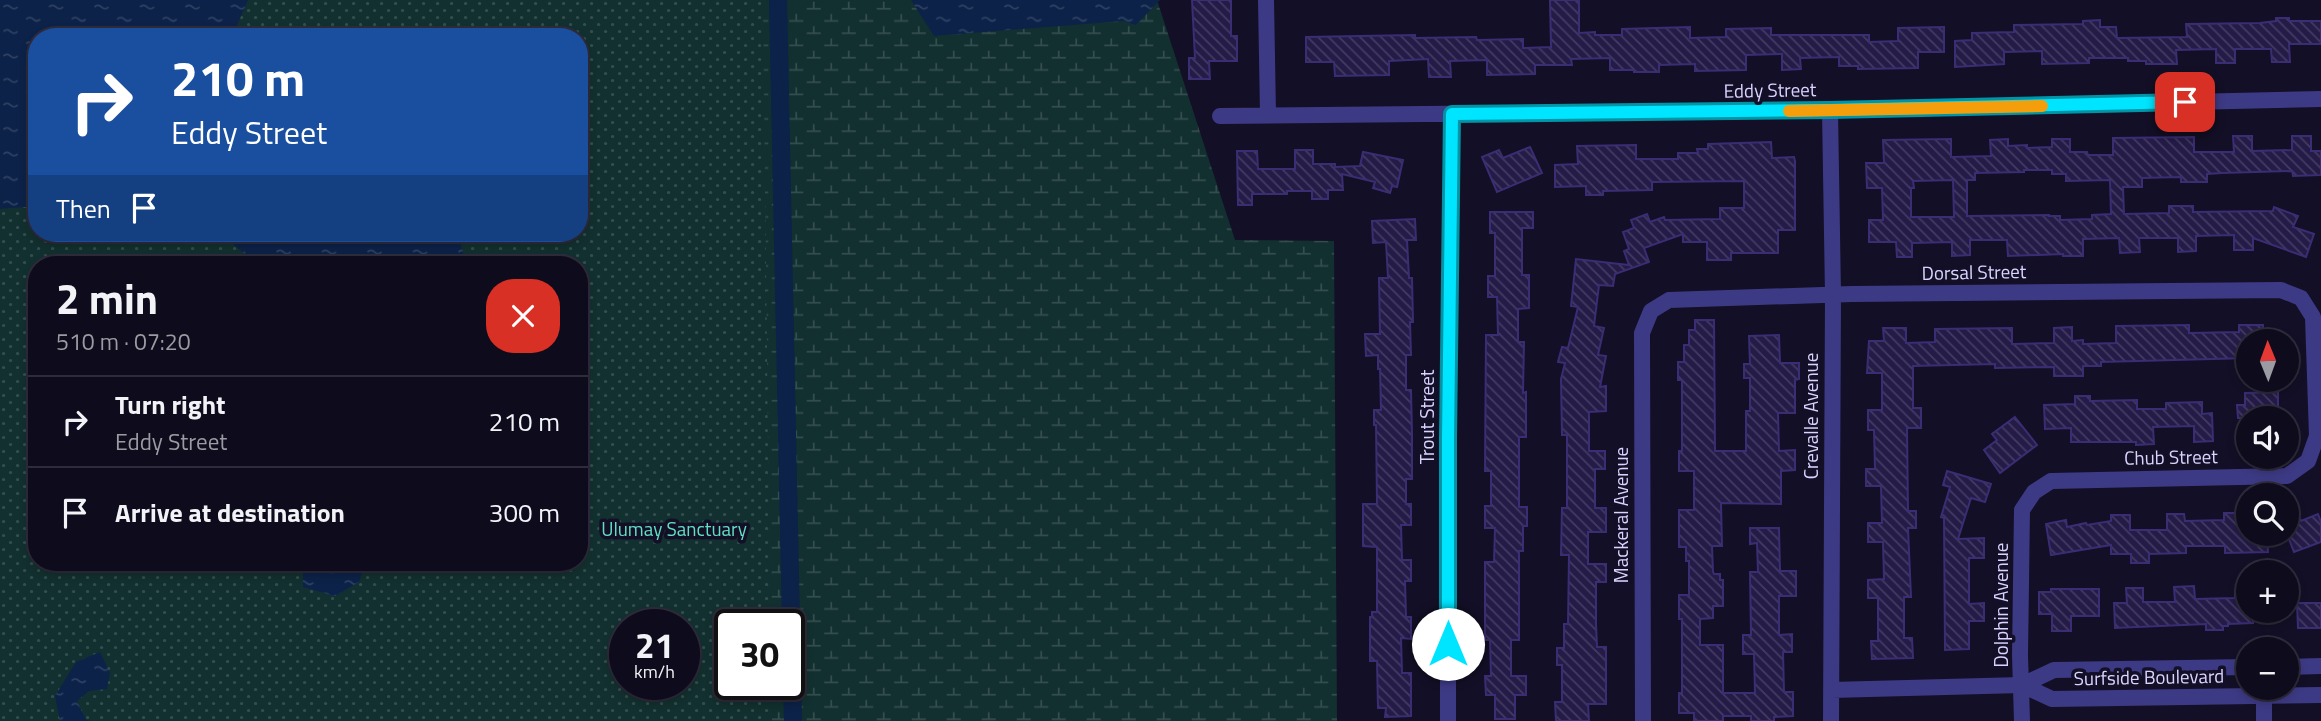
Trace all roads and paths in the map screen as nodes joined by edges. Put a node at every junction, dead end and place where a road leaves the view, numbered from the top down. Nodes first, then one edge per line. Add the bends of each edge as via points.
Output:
1 (1266, 0) edge
2 (2321, 99) edge
3 (1830, 110) junction
4 (1268, 114) junction
5 (1452, 114) junction
6 (1220, 116) dead end
7 (1833, 295) junction
8 (1651, 312) joint
9 (2308, 461) joint
10 (2034, 492) joint
11 (2321, 666) edge
12 (2236, 667) edge
13 (2299, 667) edge
14 (2022, 685) junction
15 (1831, 690) junction
16 (2236, 693) edge
17 (2299, 694) edge
18 (2321, 695) edge
19 (2264, 700) edge
20 (1448, 721) edge
21 (1643, 721) edge
22 (1830, 721) edge
23 (2021, 721) edge
24 (2264, 721) edge

1 - 4 street
2 - 3 street, Eddy Street
3 - 5 street, Eddy Street
3 - 7 street, Crevalle Avenue
4 - 5 street, Eddy Street
4 - 6 street, Eddy Street
5 - 20 street, Trout Street
7 - 8 street, Dorsal Street via 1669,300
7 - 9 street, Dorsal Street via 2281,290 2301,298 2313,317 2317,436
7 - 15 street, Crevalle Avenue
8 - 21 street, Mackeral Avenue via 1642,333
9 - 10 street, Chub Street via 2287,476 2051,481
10 - 14 street, Dolphin Avenue via 2022,510
11 - 13 street
12 - 14 street, Surfside Boulevard via 2054,670
14 - 15 street, Surfside Boulevard
14 - 16 street, Surfside Boulevard via 2052,699
14 - 23 street, Dolphin Avenue
15 - 22 street, Crevalle Avenue
17 - 18 street, Surfside Boulevard
19 - 24 street

